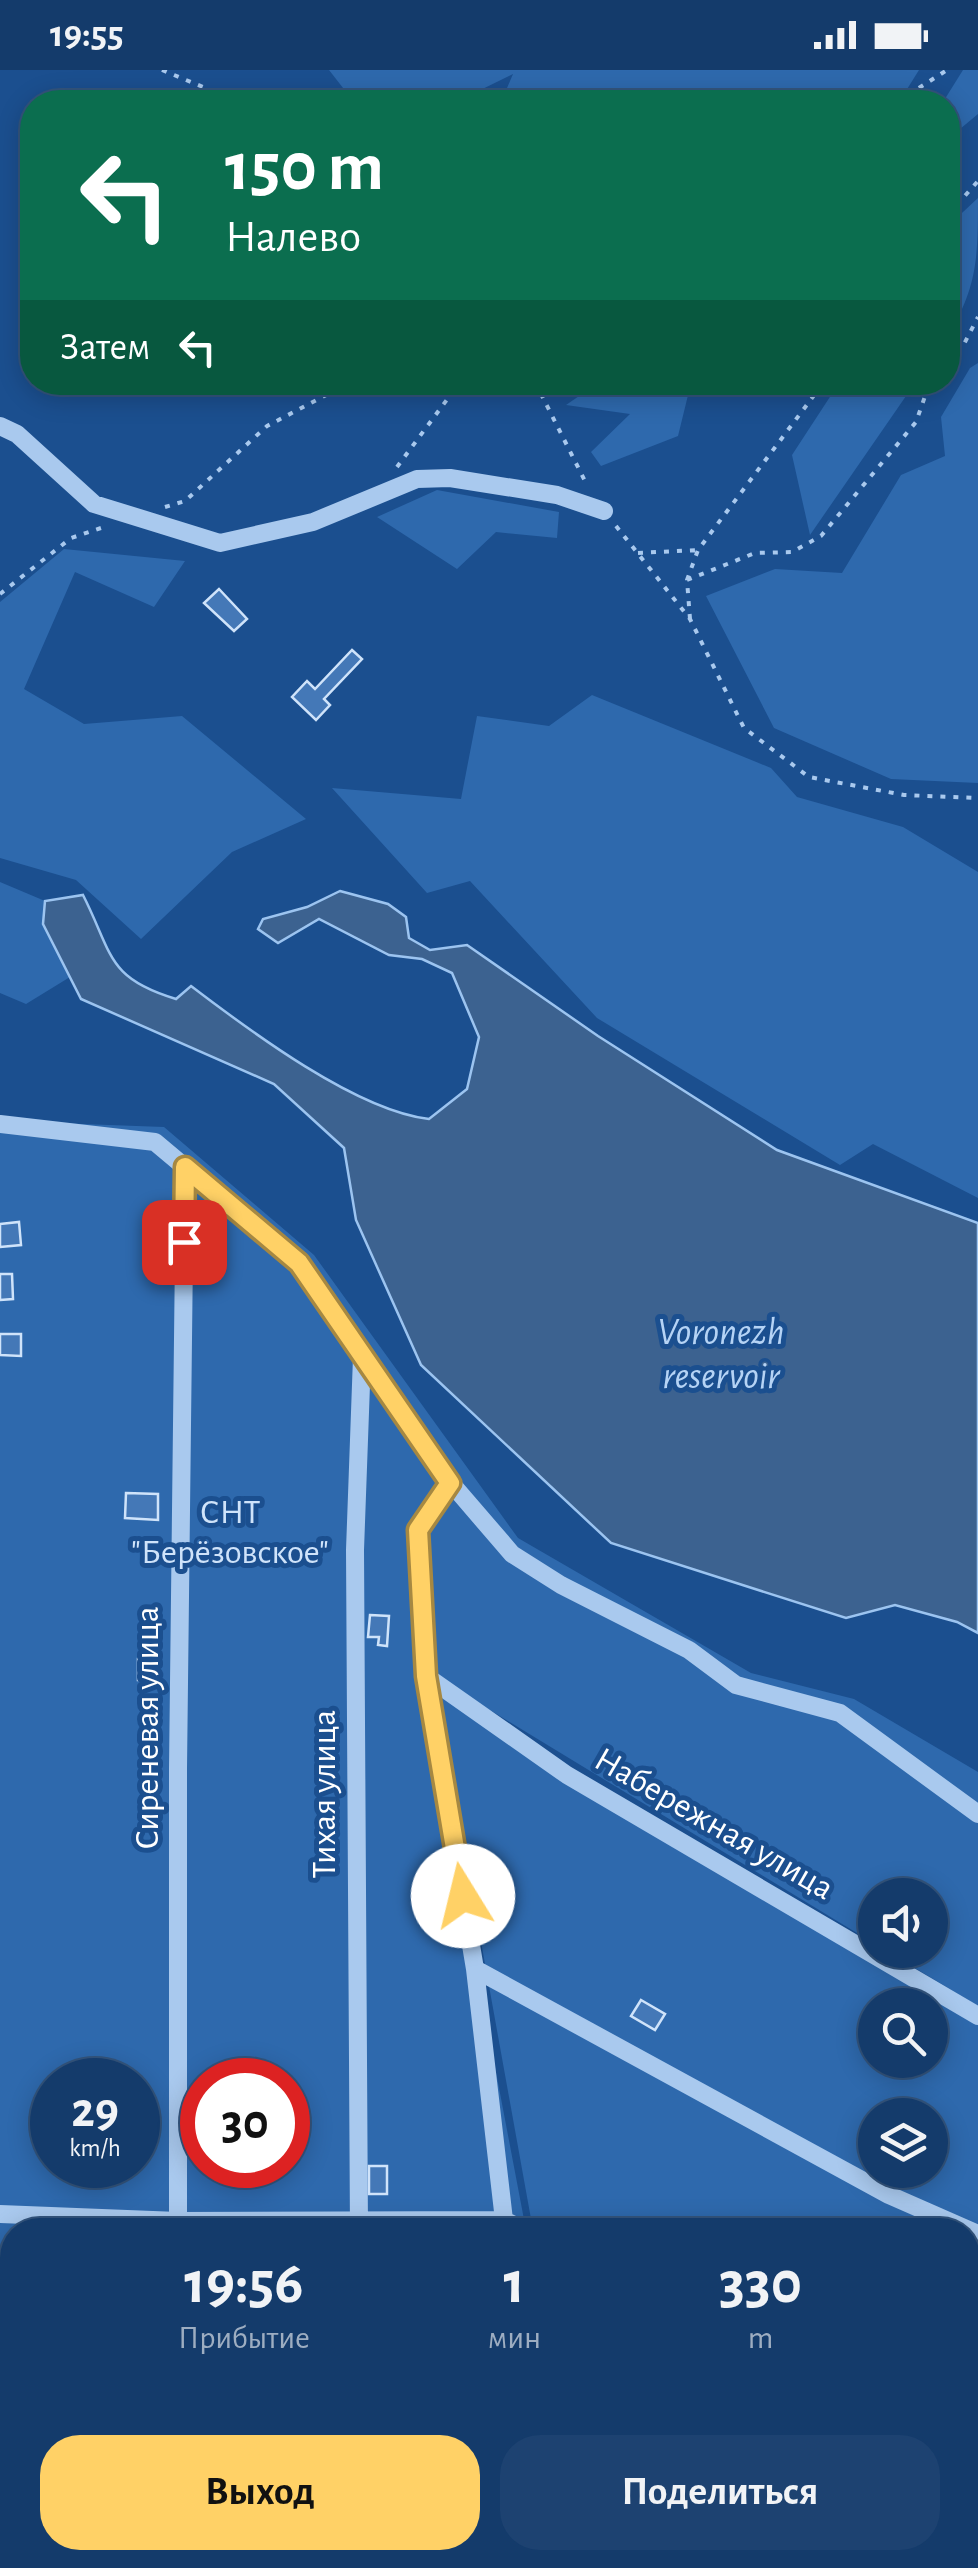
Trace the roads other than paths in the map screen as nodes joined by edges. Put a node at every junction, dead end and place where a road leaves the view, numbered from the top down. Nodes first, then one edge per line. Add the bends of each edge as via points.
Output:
1 (0, 426) edge
2 (604, 511) road end
3 (0, 1124) edge
4 (185, 1167) junction
5 (362, 1357) junction
6 (450, 1483) junction
7 (426, 1676) junction
8 (978, 1814) edge
9 (476, 1970) junction
10 (978, 2016) edge
11 (0, 2214) edge
12 (65, 2218) edge
13 (178, 2218) edge
14 (359, 2218) edge
15 (504, 2218) edge
16 (942, 2218) edge

1 - 2 street via 18,434 94,504 220,543 314,522 417,479 556,495
3 - 4 street via 155,1142
4 - 5 street via 299,1263
4 - 13 street, Сиреневая улица
5 - 6 street
5 - 14 street, Тихая улица via 355,1550
6 - 7 street via 418,1530
6 - 8 street via 512,1554 561,1585 689,1650 736,1685 840,1713
7 - 9 street
7 - 10 street, Набережная улица via 567,1775
9 - 15 street
9 - 16 street
11 - 12 street

